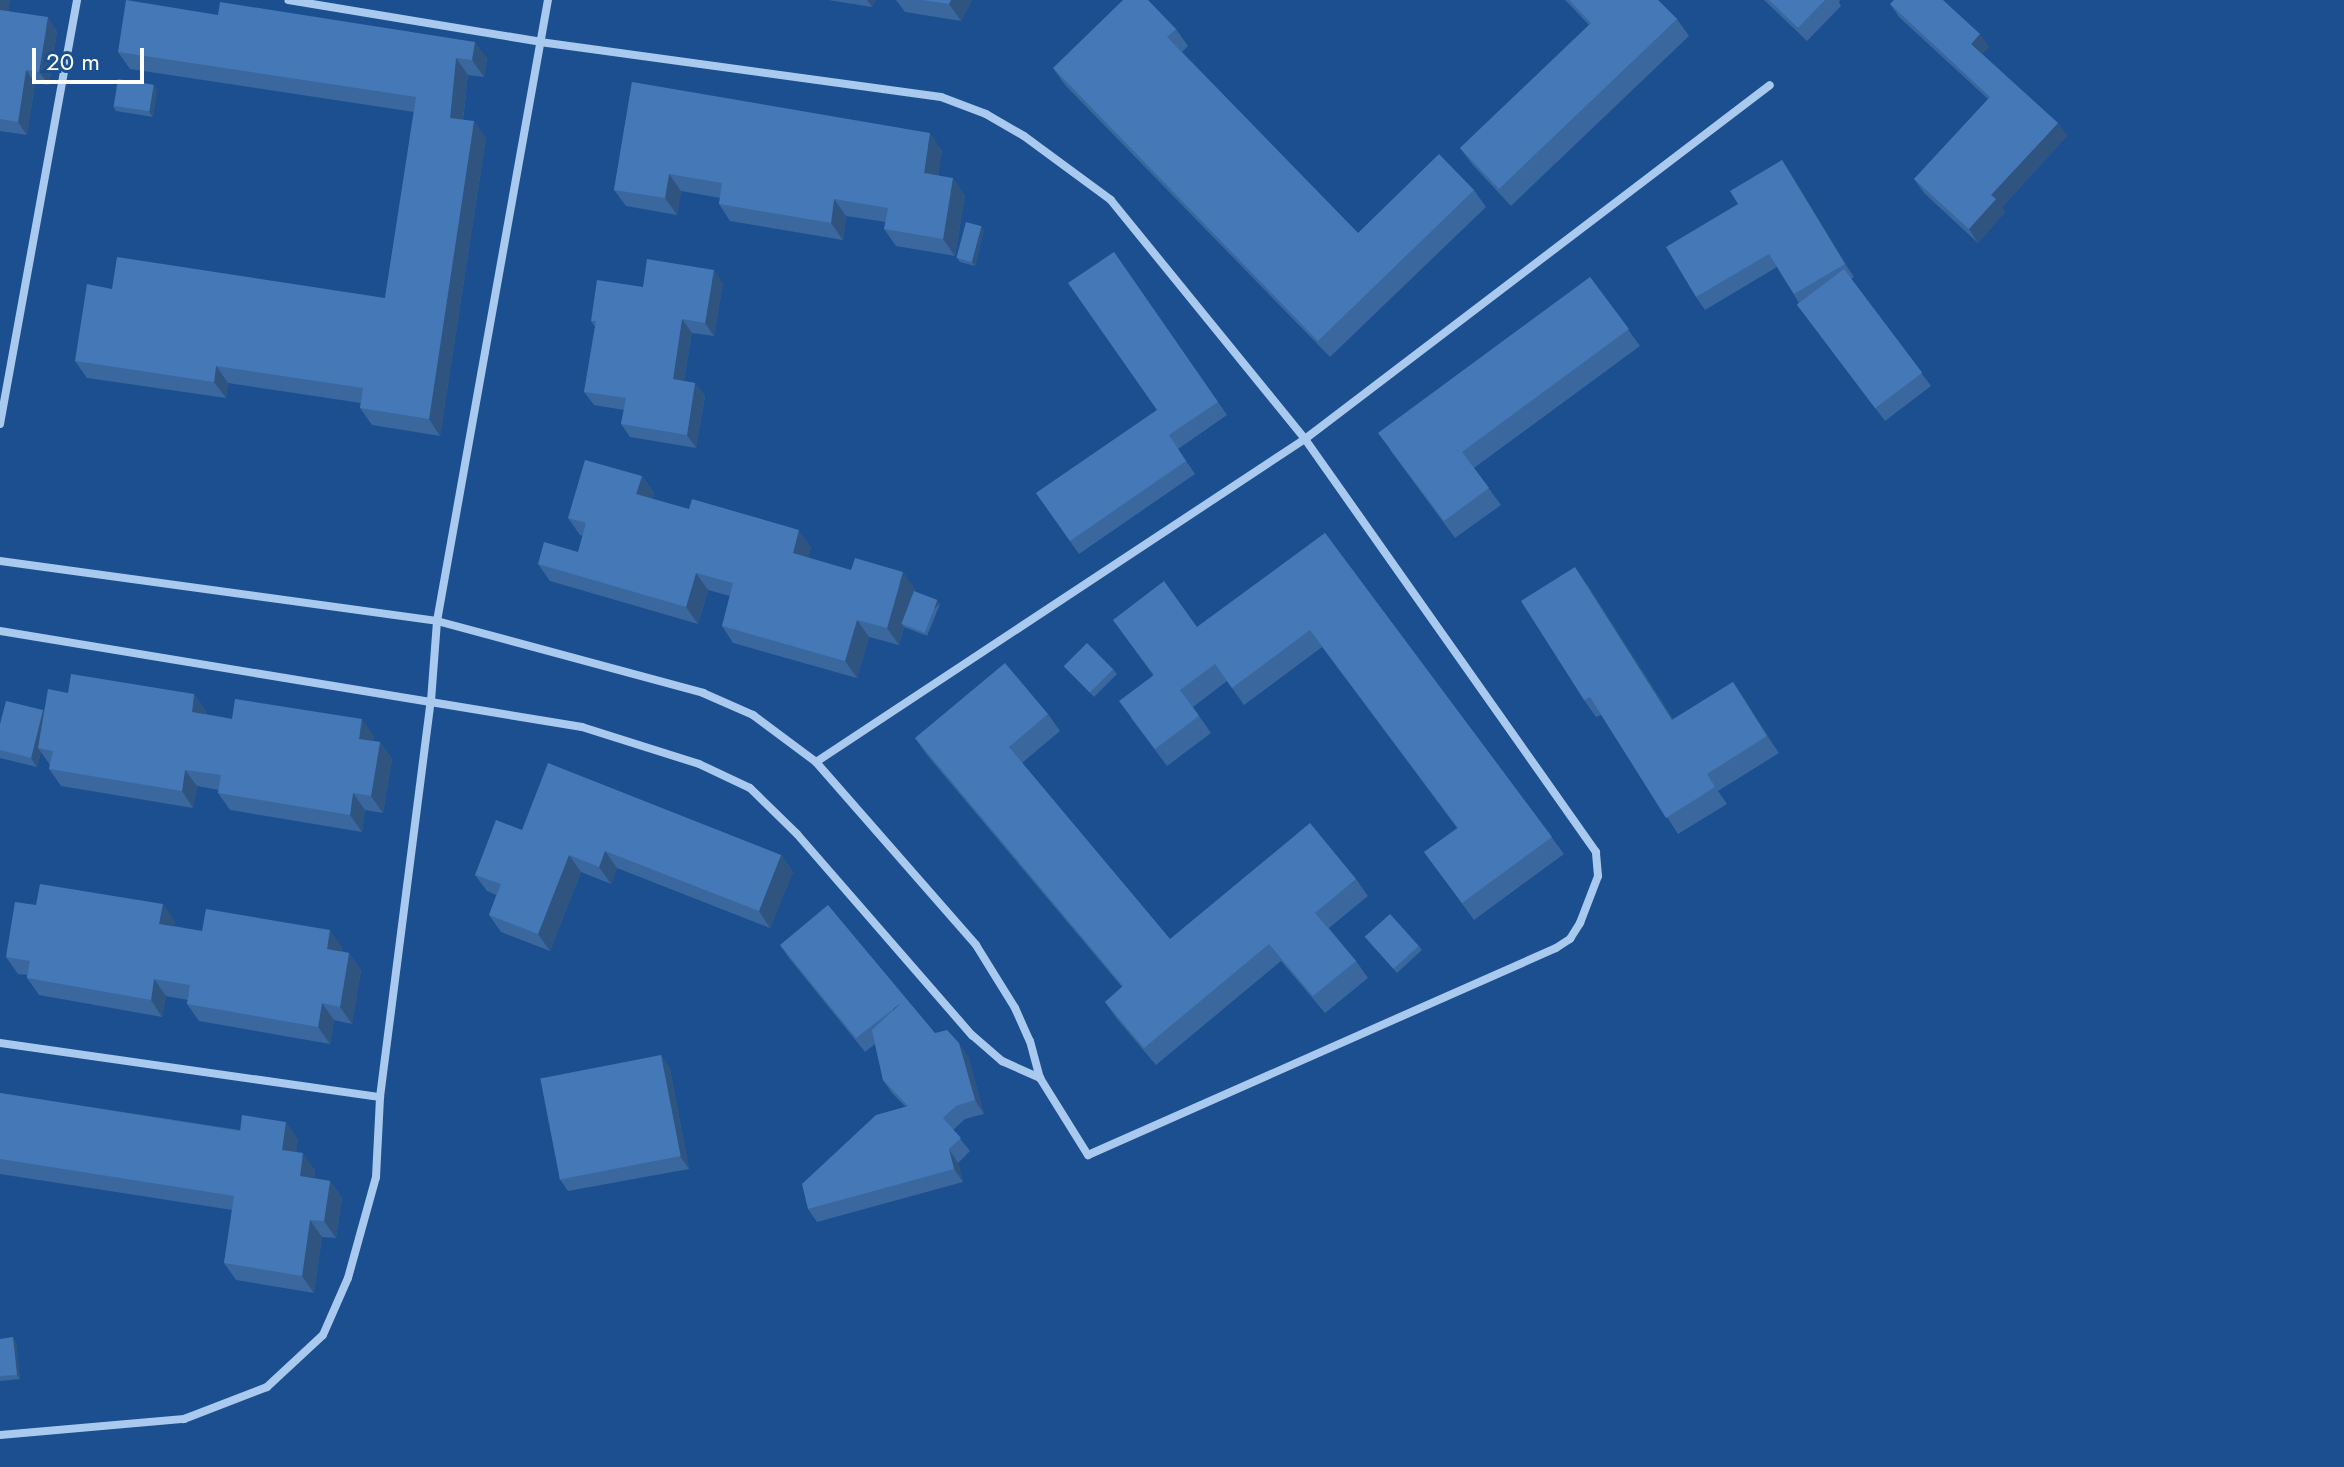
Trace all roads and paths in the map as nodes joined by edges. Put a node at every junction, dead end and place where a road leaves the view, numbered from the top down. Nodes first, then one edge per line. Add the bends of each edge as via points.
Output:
1 (77, 0) edge
2 (288, 0) edge
3 (548, 0) edge
4 (542, 42) junction
5 (1770, 85) dead end
6 (3, 388) edge
7 (0, 424) edge
8 (1305, 439) junction
9 (0, 561) edge
10 (437, 621) junction
11 (0, 631) edge
12 (431, 701) junction
13 (816, 762) junction
14 (0, 1043) edge
15 (1040, 1078) junction
16 (380, 1097) junction
17 (0, 1435) edge

1 - 6 street
2 - 4 street
3 - 4 street
4 - 8 street via 941,97 986,114 1111,200
4 - 10 street
5 - 8 street
6 - 7 street
8 - 13 street
8 - 15 street via 1596,852 1598,876 1591,898 1570,939 1556,948 1088,1155
9 - 10 street
10 - 12 street
10 - 13 street via 703,693 753,715
11 - 12 street
12 - 15 street via 582,727 699,764 750,788 797,834 972,1035 1002,1061
12 - 16 street
13 - 15 street via 976,945 1020,1019
14 - 16 street
16 - 17 street via 376,1177 348,1278 323,1335 267,1387 184,1419

